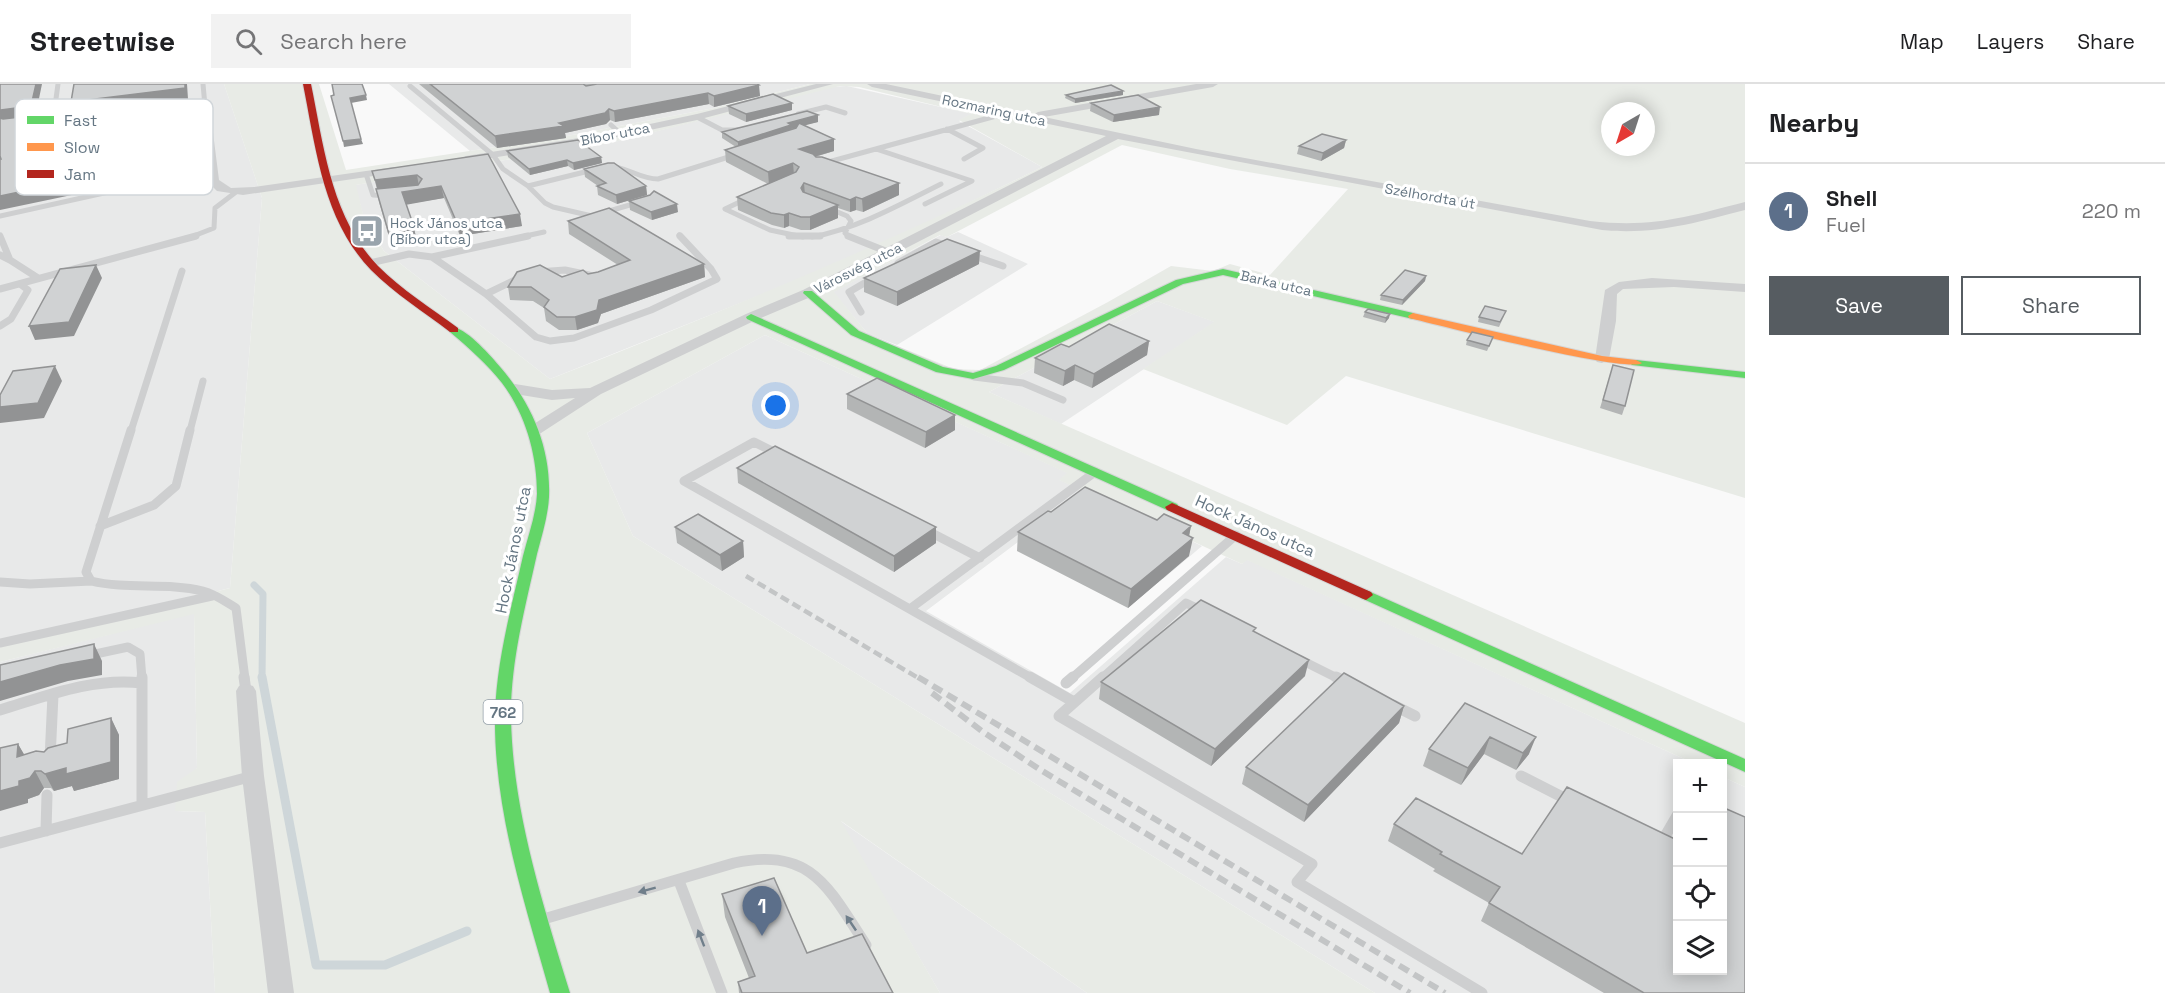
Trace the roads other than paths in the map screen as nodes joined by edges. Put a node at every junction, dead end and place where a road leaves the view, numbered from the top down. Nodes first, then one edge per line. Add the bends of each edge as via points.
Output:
1 (58, 84) edge
2 (203, 84) edge
3 (307, 84) edge
4 (828, 84) edge
5 (898, 84) edge
6 (1213, 84) edge
7 (877, 85) edge
8 (410, 86) dead end
9 (813, 86) edge
10 (56, 99) edge
11 (204, 99) edge
12 (845, 113) dead end
13 (1006, 113) junction
14 (792, 116) edge
15 (697, 117) junction
16 (1027, 117) junction
17 (611, 125) edge
18 (748, 127) edge
19 (947, 129) junction
20 (620, 133) junction
21 (1115, 136) junction
22 (875, 148) junction
23 (741, 153) edge
24 (493, 155) junction
25 (964, 159) dead end
26 (459, 160) edge
27 (818, 165) edge
28 (401, 169) edge
29 (366, 174) junction
30 (328, 180) junction
31 (213, 181) edge
32 (941, 184) dead end
33 (528, 186) junction
34 (236, 192) junction
35 (95, 195) edge
36 (753, 195) edge
37 (393, 196) edge
38 (650, 199) edge
39 (926, 204) dead end
40 (1745, 206) edge
41 (823, 207) edge
42 (1726, 211) junction
43 (0, 216) edge
44 (1745, 217) edge
45 (845, 230) junction
46 (544, 232) dead end
47 (0, 235) edge
48 (679, 235) dead end
49 (906, 244) junction
50 (921, 250) junction
51 (888, 252) junction
52 (0, 255) edge
53 (432, 257) junction
54 (10, 260) junction
55 (370, 264) junction
56 (1003, 266) dead end
57 (890, 268) edge
58 (182, 271) dead end
59 (880, 274) edge
60 (38, 278) junction
61 (598, 280) edge
62 (20, 284) junction
63 (1745, 288) edge
64 (0, 290) edge
65 (807, 293) junction
66 (486, 294) junction
67 (861, 312) dead end
68 (751, 316) junction
69 (0, 326) edge
70 (1602, 359) junction
71 (1745, 375) edge
72 (962, 376) junction
73 (203, 381) dead end
74 (515, 389) junction
75 (596, 391) junction
76 (1063, 400) dead end
77 (535, 430) junction
78 (785, 457) edge
79 (1095, 472) junction
80 (100, 525) junction
81 (918, 526) edge
82 (1236, 536) junction
83 (980, 558) junction
84 (91, 581) junction
85 (0, 582) edge
86 (212, 596) junction
87 (911, 608) junction
88 (1217, 619) edge
89 (0, 643) edge
90 (1290, 655) edge
91 (69, 660) edge
92 (142, 683) junction
93 (1066, 683) dead end
94 (1363, 690) edge
95 (246, 691) joint
96 (53, 695) junction
97 (1384, 701) edge
98 (1074, 702) junction
99 (0, 710) edge
100 (1415, 716) dead end
101 (50, 762) edge
102 (1745, 766) edge
103 (253, 776) junction
104 (1521, 776) dead end
105 (47, 795) dead end
106 (142, 804) junction
107 (1585, 808) edge
108 (1673, 822) edge
109 (46, 831) junction
110 (1649, 840) edge
111 (0, 843) edge
112 (679, 881) junction
113 (539, 920) junction
114 (873, 958) edge
115 (281, 993) edge
116 (560, 993) edge
117 (722, 993) edge
118 (1482, 993) edge

1 - 10 lane
2 - 11 lane
3 - 30 street, Hock János utca / 762
4 - 9 street, Bíbor utca
5 - 7 street
6 - 16 street
7 - 13 street, Rozmaring utca
8 - 24 lane
9 - 15 street, Bíbor utca
12 - 14 lane via 826,107
13 - 16 street, Rozmaring utca
13 - 19 lane
15 - 18 lane via 727,131
15 - 20 street, Bíbor utca
16 - 21 street, Rozmaring utca
17 - 20 lane
19 - 22 lane
19 - 25 lane via 983,148
20 - 24 street, Bíbor utca
21 - 42 street, Szélhordta út via 1605,227 1674,225
21 - 49 street, Városvég utca
22 - 27 lane
22 - 39 lane via 972,181
23 - 33 lane via 658,179 646,179 622,166 609,166
24 - 26 street, Bíbor utca
24 - 33 lane via 502,169
28 - 29 street
29 - 30 street
29 - 37 lane via 373,195
30 - 34 street
30 - 55 street, Hock János utca / 762 via 339,220
31 - 34 street via 220,188
32 - 45 lane
33 - 38 lane via 553,207 592,216
34 - 60 lane via 215,208 214,228 206,233
35 - 43 lane
36 - 45 lane via 725,209 796,237 827,236
40 - 42 street, Szélhordta út
41 - 45 lane via 847,216 851,221
42 - 44 street
45 - 51 lane via 850,237
46 - 53 lane
47 - 54 lane
48 - 66 lane via 717,279 574,338 557,341 536,337
49 - 50 lane
49 - 51 street, Városvég utca
50 - 56 lane via 936,242
50 - 57 lane
51 - 65 street, Városvég utca
52 - 54 lane
53 - 55 lane via 403,254
53 - 66 lane
54 - 60 lane
55 - 74 street, Hock János utca / 762 via 380,276 487,356
58 - 80 lane
59 - 67 lane via 849,292
60 - 62 lane
61 - 66 lane via 572,270 550,270 525,275
62 - 64 lane
62 - 69 lane via 28,290 11,319
63 - 70 street via 1647,282 1614,286
65 - 68 street, Városvég utca
65 - 72 street, Barka utca via 855,333
68 - 75 street, Városvég utca
68 - 79 street, Hock János utca
70 - 71 street, Barka utca
70 - 72 street, Barka utca via 1223,272 1170,286 985,374
72 - 76 lane via 1023,383
73 - 80 lane via 176,486 153,505
74 - 75 street, Városvég utca via 560,395
74 - 77 street, Hock János utca / 762
75 - 77 street, Városvég utca
77 - 113 street, Hock János utca / 762 via 543,496 508,660 503,726 510,798
78 - 87 lane via 754,441 684,481
79 - 82 street, Hock János utca
79 - 83 lane
80 - 84 lane via 86,573
81 - 83 lane
82 - 93 lane
82 - 102 street, Hock János utca
83 - 87 lane
84 - 85 lane
84 - 86 lane via 109,586 187,589
86 - 89 lane
86 - 95 lane via 236,608
87 - 98 lane
88 - 98 lane via 1186,603
90 - 94 lane
91 - 92 lane via 128,647 140,654
92 - 96 lane via 112,682
92 - 106 lane
95 - 103 street
96 - 99 lane
96 - 101 lane
97 - 100 lane
98 - 118 lane via 1059,716 1312,864 1297,882
103 - 106 lane
103 - 115 street
104 - 107 lane
105 - 109 lane
106 - 109 lane
108 - 110 lane via 1660,846
109 - 111 lane
112 -> 113 lane
114 -> 112 lane via 824,884 795,863 763,858 729,864
117 -> 112 lane
113 - 116 street, Hock János utca / 762

